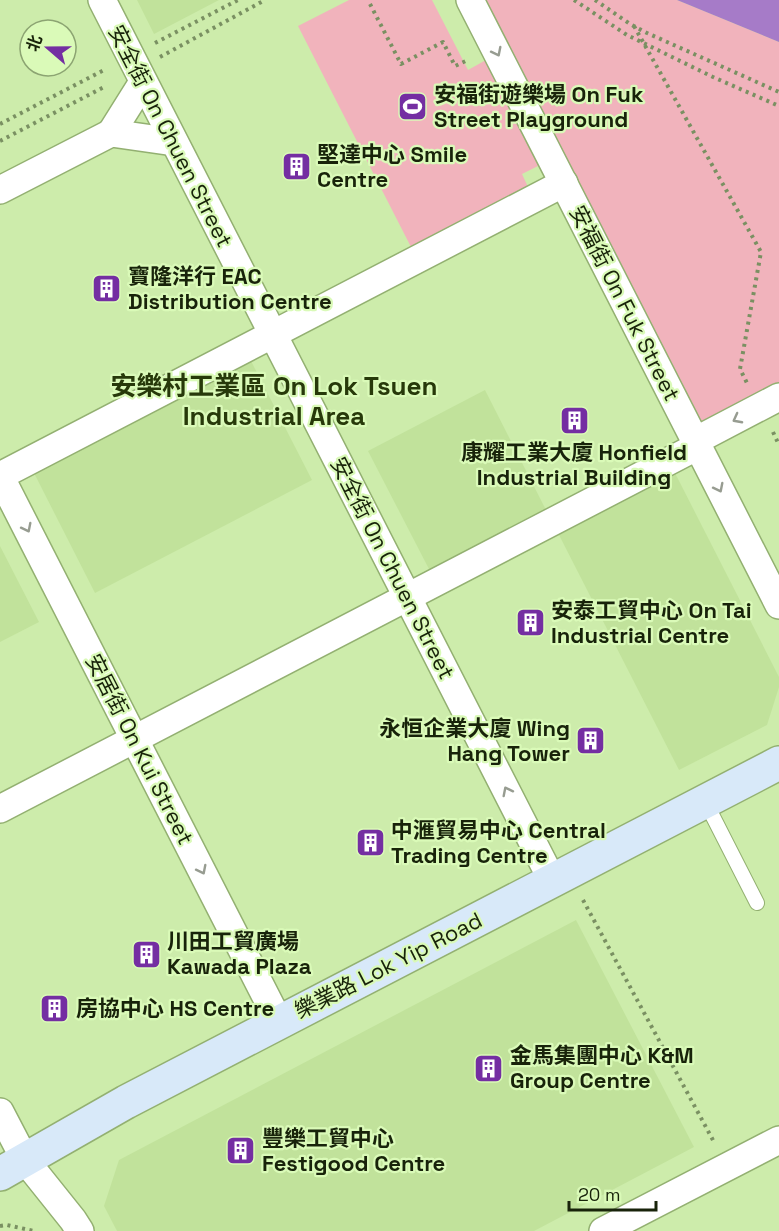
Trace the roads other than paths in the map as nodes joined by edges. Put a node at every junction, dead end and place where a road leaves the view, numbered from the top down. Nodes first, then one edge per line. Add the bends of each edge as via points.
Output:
1 (102, 0) edge
2 (470, 0) edge
3 (143, 82) junction
4 (111, 133) junction
5 (174, 142) junction
6 (564, 183) junction
7 (0, 190) edge
8 (273, 334) junction
9 (779, 397) edge
10 (697, 443) junction
11 (0, 476) edge
12 (407, 597) junction
13 (779, 605) edge
14 (135, 739) junction
15 (779, 763) edge
16 (705, 801) junction
17 (0, 809) edge
18 (552, 880) junction
19 (757, 903) dead end
20 (279, 1022) junction
21 (0, 1112) edge
22 (779, 1140) edge
23 (13, 1167) edge
24 (80, 1231) edge
25 (603, 1231) edge

1 - 3 street, 安全街 On Chuen Street
2 -> 6 street, 安福街 On Fuk Street
3 - 4 street
3 - 5 street, 安全街 On Chuen Street
4 - 5 street
4 - 7 street
5 - 8 street, 安全街 On Chuen Street
6 - 8 street
6 - 10 street, 安福街 On Fuk Street
8 - 11 street
8 - 12 street, 安全街 On Chuen Street
9 -> 10 street
10 - 12 street
10 -> 13 street, 安福街 On Fuk Street
11 -> 14 street, 安居街 On Kui Street
12 - 14 street
18 -> 12 street, 安全街 On Chuen Street
14 - 17 street
14 -> 20 street, 安居街 On Kui Street
15 - 16 street, 樂業路 Lok Yip Road
16 - 18 street, 樂業路 Lok Yip Road
16 - 19 lane
18 - 20 street, 樂業路 Lok Yip Road
20 - 23 street, 樂業路 Lok Yip Road
21 - 23 street
22 - 25 street
23 - 24 street via 73,1220

